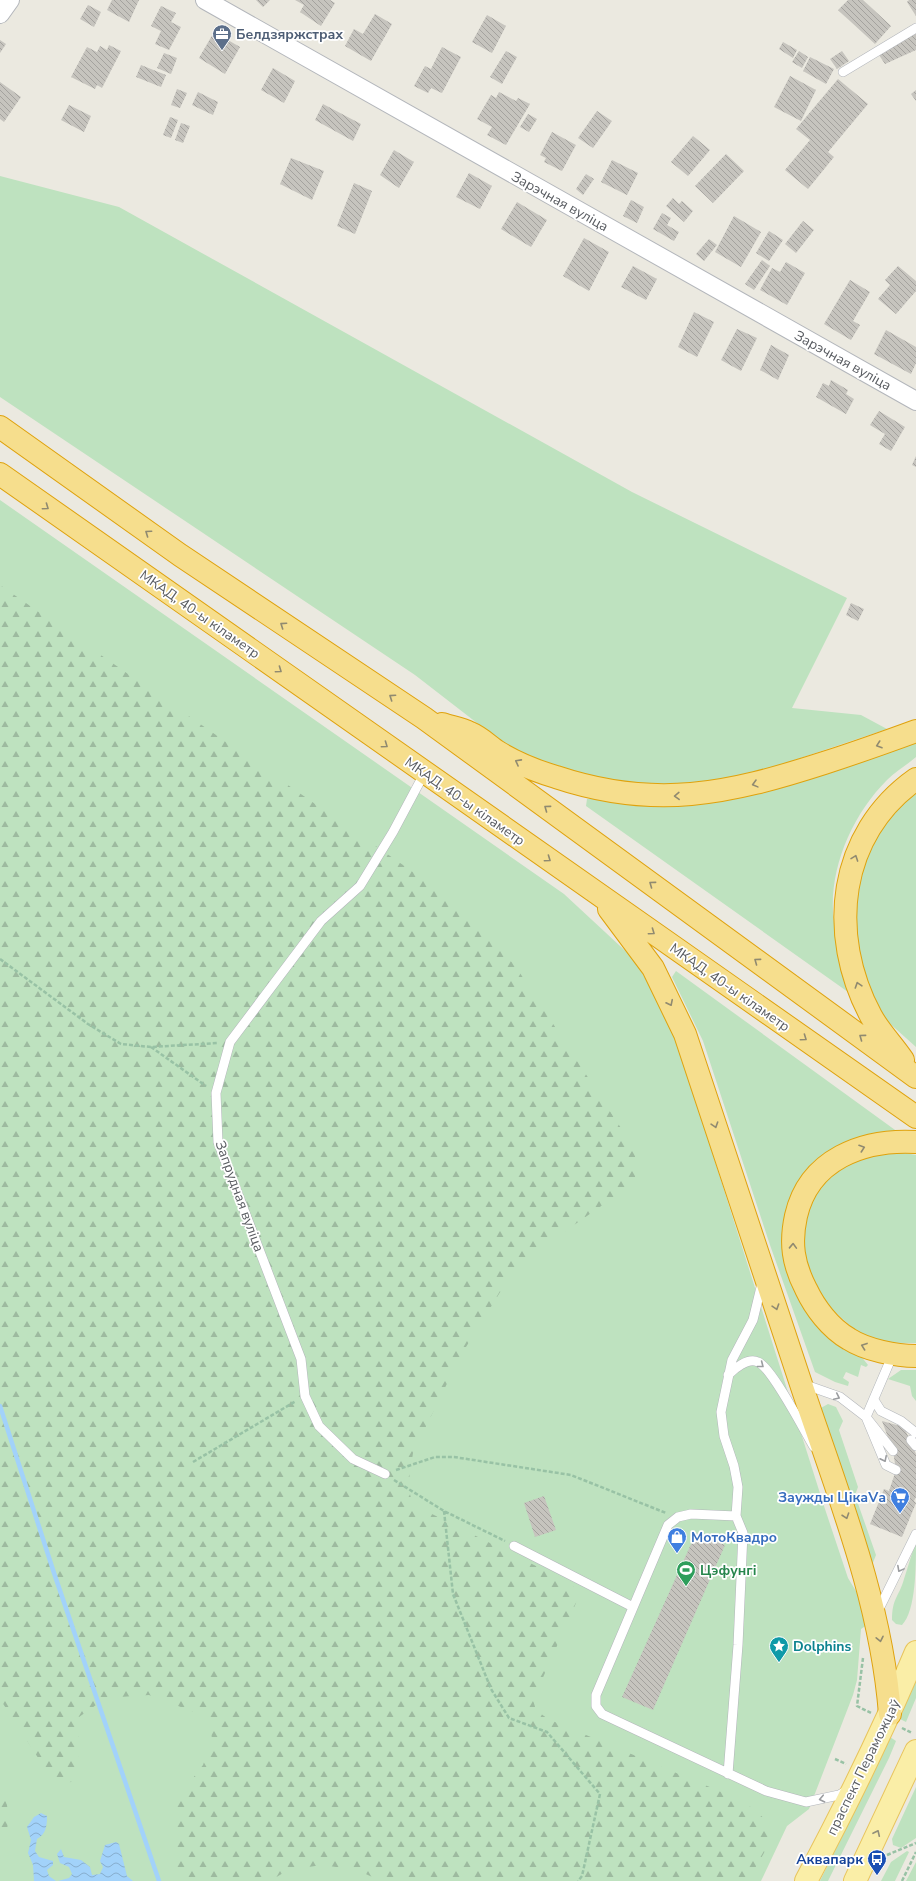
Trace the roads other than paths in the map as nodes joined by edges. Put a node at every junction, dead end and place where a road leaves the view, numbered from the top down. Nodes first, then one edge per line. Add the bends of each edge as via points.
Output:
1 (10, 0) edge
2 (205, 0) edge
3 (0, 14) edge
4 (916, 28) edge
5 (844, 72) dead end
6 (916, 401) edge
7 (0, 428) edge
8 (7, 479) edge
9 (424, 718) junction
10 (916, 731) edge
11 (425, 772) junction
12 (916, 779) edge
13 (597, 893) junction
14 (916, 1077) edge
15 (916, 1116) edge
16 (916, 1142) edge
17 (764, 1270) junction
18 (893, 1354) junction
19 (916, 1356) edge
20 (728, 1375) junction
21 (800, 1383) junction
22 (874, 1400) junction
23 (866, 1418) junction
24 (888, 1434) dead end
25 (914, 1440) edge
26 (893, 1451) dead end
27 (896, 1470) dead end
28 (385, 1474) road end
29 (833, 1479) junction
30 (736, 1516) junction
31 (916, 1534) edge
32 (514, 1546) road end
33 (633, 1607) junction
34 (876, 1617) junction
35 (916, 1652) edge
36 (890, 1714) junction
37 (916, 1751) edge
38 (728, 1774) junction
39 (857, 1784) junction
40 (806, 1881) edge
41 (855, 1881) edge

1 - 3 street
2 - 6 street, Зарэчная вуліца
4 - 5 lane
9 -> 7 highway via 180,555
8 -> 11 highway, МКАД, 40-ы кіламетр
10 -> 9 highway via 741,788 662,796 622,793 557,778 525,766 470,733
14 -> 9 highway
11 -> 13 highway, МКАД, 40-ы кіламетр
11 - 28 lane, Запрудная вуліца via 360,886 321,921 230,1042 216,1093 218,1142 301,1359 305,1396 318,1426 354,1459
14 -> 12 highway via 871,1016 859,989 845,930 845,900 850,872 860,844 887,803
13 -> 15 highway, МКАД, 40-ы кіламетр
13 -> 17 highway via 653,968 685,1034
18 -> 16 highway via 849,1340 832,1326 812,1301 799,1277 792,1251 794,1224 799,1203 809,1182 826,1166 847,1153 870,1145
17 - 20 lane via 753,1320 732,1360
17 -> 21 highway
18 - 19 highway
18 - 22 lane
20 -> 29 lane via 735,1368 751,1361 758,1362 770,1373
20 - 30 lane via 721,1412 724,1436 738,1487
21 -> 23 lane via 840,1397
21 - 29 highway
22 - 23 lane
22 - 25 lane via 881,1411 902,1421
23 - 24 lane
23 - 26 lane
23 -> 27 lane via 886,1465
29 -> 34 highway via 859,1553
30 - 33 lane via 691,1514 678,1518 668,1525
30 - 38 lane via 743,1533
31 -> 34 lane
32 - 33 lane
33 - 38 lane via 596,1696 596,1706 602,1714
34 -> 36 highway via 887,1677
35 - 36 main road, праспект Пераможцаў
36 - 39 main road, праспект Пераможцаў
41 -> 37 main road
39 -> 38 lane via 839,1795 806,1802 766,1791
39 - 40 main road, праспект Пераможцаў

